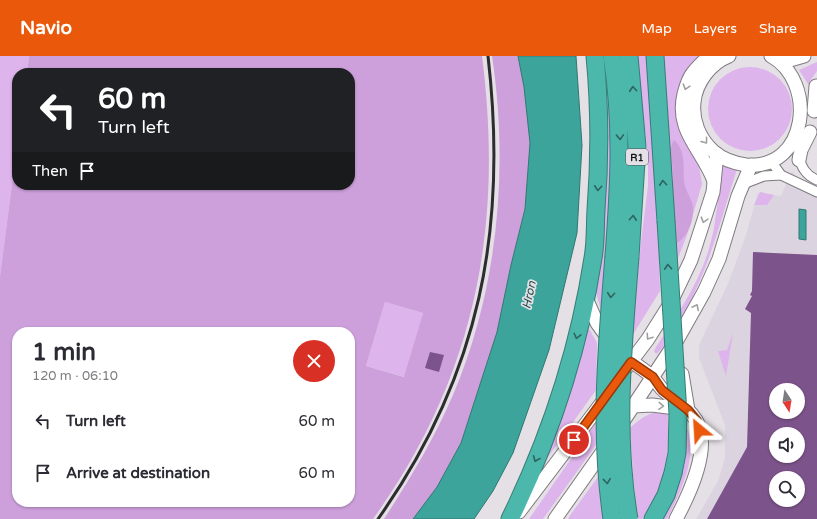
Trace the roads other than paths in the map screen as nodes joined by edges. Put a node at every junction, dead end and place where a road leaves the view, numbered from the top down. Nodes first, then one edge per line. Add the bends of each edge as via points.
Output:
1 (594, 56) edge
2 (612, 56) edge
3 (629, 56) edge
4 (655, 56) edge
5 (709, 56) edge
6 (771, 56) edge
7 (804, 56) edge
8 (724, 57) edge
9 (783, 62) junction
10 (816, 86) edge
11 (805, 96) junction
12 (793, 145) junction
13 (717, 154) junction
14 (799, 160) junction
15 (771, 161) junction
16 (751, 165) junction
17 (781, 176) junction
18 (817, 180) edge
19 (714, 183) junction
20 (743, 184) junction
21 (817, 192) edge
22 (622, 257) junction
23 (586, 298) junction
24 (677, 340) junction
25 (631, 362) junction
26 (653, 377) junction
27 (633, 406) junction
28 (688, 410) junction
29 (510, 519) edge
30 (514, 519) edge
31 (555, 519) edge
32 (612, 519) edge
33 (628, 519) edge
34 (653, 519) edge
35 (676, 519) edge

1 -> 23 highway via 599,121 599,167 593,257
2 -> 22 highway, R1 via 616,77 620,148
22 -> 3 highway, R1 via 637,146
34 -> 4 highway, bridge via 666,495 673,473 677,453 678,414
5 -> 19 main road via 689,79 682,116 686,132 710,171
6 - 9 main road
7 - 9 main road
8 -> 13 main road via 703,77 694,103 698,131
9 - 11 main road via 797,77
10 - 11 main road
10 - 14 main road via 813,124
11 - 12 main road via 805,121
12 - 14 street
12 - 15 main road
13 - 16 main road via 735,163
13 - 19 main road
14 - 18 street via 803,171
15 - 16 main road
15 - 17 street
16 - 20 main road
17 - 20 street via 764,176
17 - 21 street
19 -> 25 main road via 691,260 670,304
24 -> 20 main road via 719,259
22 -> 32 highway, R1, bridge via 606,353 606,472
22 - 33 highway, R1, bridge via 620,413
23 - 25 main road via 606,337
23 -> 29 highway via 554,418
24 - 26 main road
24 - 28 main road
25 - 26 main road
25 - 30 main road
26 - 27 main road
26 - 28 main road via 662,390
27 -> 28 main road via 670,406
27 - 31 main road
28 - 35 main road via 697,421 701,439 698,469 688,498

